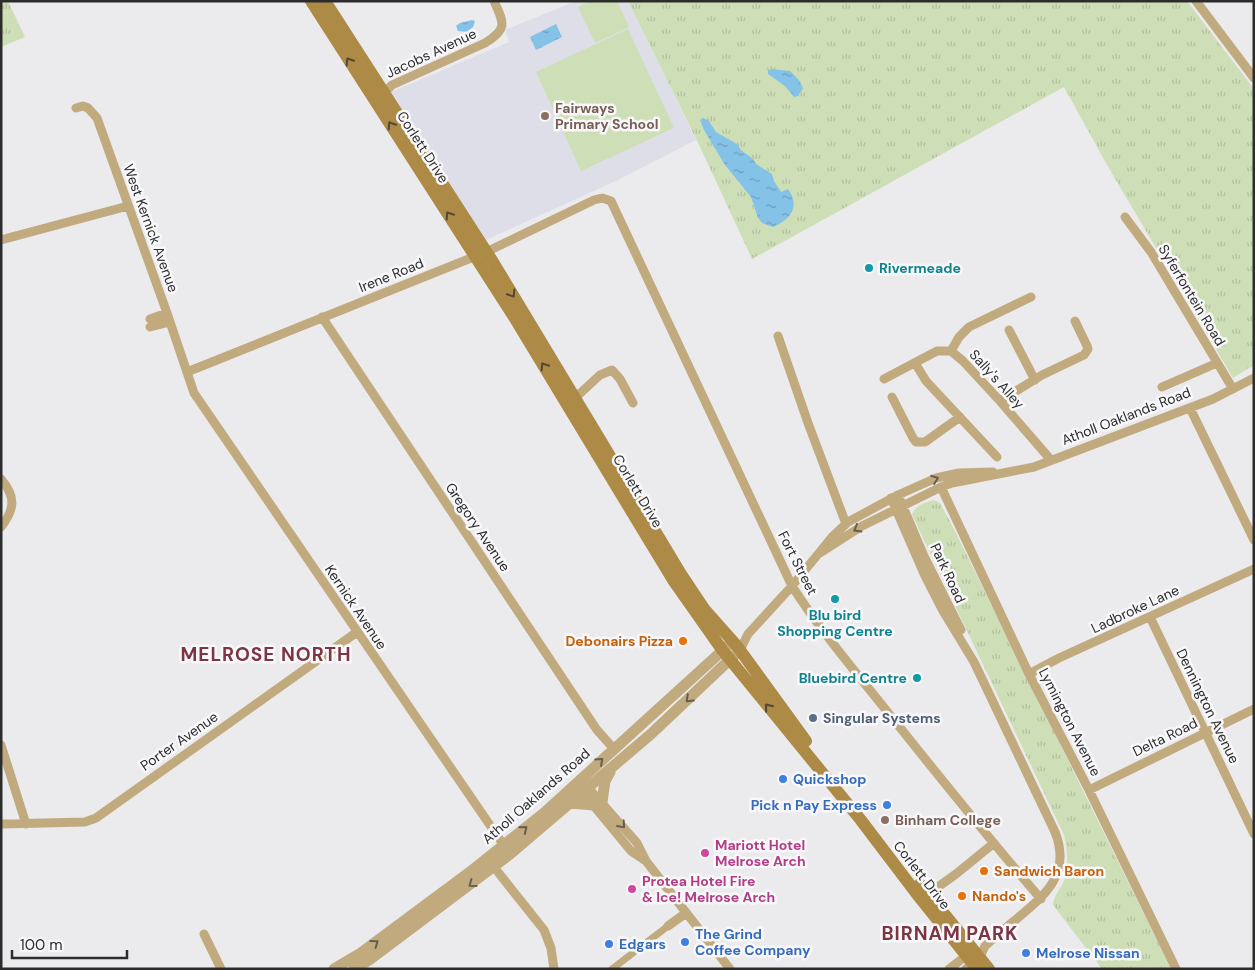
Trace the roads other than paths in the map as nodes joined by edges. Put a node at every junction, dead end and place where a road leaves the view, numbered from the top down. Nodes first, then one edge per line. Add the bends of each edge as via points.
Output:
1 (311, 1) edge
2 (324, 1) edge
3 (494, 1) edge
4 (1196, 1) edge
5 (1254, 78) edge
6 (380, 98) junction
7 (76, 108) dead end
8 (602, 198) joint
9 (128, 206) junction
10 (1125, 217) dead end
11 (1, 240) edge
12 (480, 254) junction
13 (1031, 297) dead end
14 (169, 317) junction
15 (322, 317) junction
16 (1075, 321) dead end
17 (150, 323) dead end
18 (1009, 330) dead end
19 (778, 336) dead end
20 (951, 351) junction
21 (915, 363) junction
22 (1217, 363) junction
23 (187, 372) junction
24 (1254, 378) edge
25 (884, 379) dead end
26 (1035, 380) junction
27 (1162, 387) dead end
28 (1233, 389) junction
29 (892, 397) dead end
30 (575, 398) junction
31 (1000, 401) junction
32 (634, 403) dead end
33 (1190, 408) junction
34 (960, 417) junction
35 (997, 457) dead end
36 (1051, 460) junction
37 (1005, 473) junction
38 (1, 479) edge
39 (941, 487) junction
40 (894, 496) junction
41 (900, 508) junction
42 (846, 524) junction
43 (1, 527) edge
44 (1254, 540) edge
45 (820, 553) junction
46 (1254, 569) edge
47 (792, 586) junction
48 (1150, 618) junction
49 (357, 632) junction
50 (736, 646) junction
51 (726, 655) junction
52 (1029, 674) junction
53 (1254, 709) edge
54 (671, 716) junction
55 (648, 720) junction
56 (1205, 733) junction
57 (1, 745) edge
58 (614, 749) junction
59 (616, 765) junction
60 (581, 785) junction
61 (1089, 790) junction
62 (568, 803) junction
63 (598, 804) junction
64 (1, 824) edge
65 (26, 824) junction
66 (1254, 834) edge
67 (994, 843) junction
68 (507, 849) junction
69 (494, 867) junction
70 (928, 894) junction
71 (1041, 899) junction
72 (686, 913) junction
73 (668, 926) joint
74 (204, 934) dead end
75 (974, 958) edge
76 (221, 969) edge
77 (334, 969) edge
78 (354, 969) edge
79 (554, 969) edge
80 (612, 969) edge
81 (730, 969) edge
82 (950, 969) edge
83 (990, 969) edge
84 (1176, 969) edge

6 -> 1 main road, Corlett Drive
2 - 6 main road, Corlett Drive
3 - 6 street, Jacobs Avenue via 503,22 494,38 392,85
4 - 5 street
6 - 12 main road, Corlett Drive
7 - 9 street, West Kernick Avenue via 88,108 96,118
8 - 12 street, Irene Road
8 - 47 street, Fort Street via 614,206
9 - 11 street
9 - 14 street, West Kernick Avenue
10 - 22 street, Syferfontein Road via 1151,252
12 - 15 street, Irene Road
12 -> 30 main road, Corlett Drive
51 -> 12 main road, Corlett Drive via 673,580
13 - 20 street via 969,327 959,336
14 - 17 street
14 - 23 street, West Kernick Avenue
15 - 23 street, Irene Road
15 - 58 street, Gregory Avenue via 597,730
16 - 26 street via 1087,346 1086,352
18 - 26 street
19 - 42 street
20 - 21 street, Sally's Alley via 937,351
20 - 31 street, Sally's Alley
21 - 25 street, Sally's Alley
21 - 34 street via 926,381
22 - 27 street
22 - 28 street, Syferfontein Road
23 - 49 street, Kernick Avenue via 200,403
24 - 28 street, Atholl Oaklands Road
26 - 31 street
28 - 33 street, Atholl Oaklands Road
29 - 34 street via 916,442 925,442
30 - 32 street via 600,375 612,370
30 - 50 main road, Corlett Drive via 680,574
31 - 36 street, Sally's Alley
33 - 36 street, Atholl Oaklands Road
33 - 44 street
34 - 35 street
36 - 37 street, Atholl Oaklands Road
37 - 39 street, Atholl Oaklands Road
40 -> 37 street, Atholl Oaklands Road via 949,475 984,471
38 - 43 street via 13,500 12,511
39 - 41 street, Atholl Oaklands Road
39 - 52 street, Lymington Avenue
40 - 41 street, Park Road
40 - 42 street, Atholl Oaklands Road
41 -> 45 street, Atholl Oaklands Road via 862,526
41 - 71 street, Park Road via 968,645 1058,840 1057,874
42 - 45 street, Atholl Oaklands Road
45 - 47 street, Atholl Oaklands Road
46 - 48 street, Ladbroke Lane
47 - 50 street, Atholl Oaklands Road
47 - 67 street, Fort Street via 836,648
48 - 52 street, Ladbroke Lane
48 - 56 street, Dennington Avenue
49 - 65 street, Porter Avenue via 96,818 85,822
49 - 68 street, Kernick Avenue
50 - 51 street, Atholl Oaklands Road
50 - 70 main road, Corlett Drive via 816,755
51 -> 54 street, Atholl Oaklands Road
51 - 55 street, Atholl Oaklands Road
75 -> 51 main road, Corlett Drive via 920,898 860,818
52 - 61 street, Lymington Avenue
53 - 56 street, Delta Road
54 - 55 street
54 - 59 street, Atholl Oaklands Road
55 - 58 street, Atholl Oaklands Road
56 - 61 street, Delta Road
56 - 66 street, Dennington Avenue
57 - 65 street
60 -> 58 street, Atholl Oaklands Road
59 - 60 street, Atholl Oaklands Road
59 - 63 street via 605,781
60 - 62 street, Atholl Oaklands Road
60 - 63 street
68 -> 60 street, Atholl Oaklands Road via 544,813
61 - 84 street, Lymington Avenue
62 - 63 street
62 - 68 street, Atholl Oaklands Road
63 - 72 street via 638,843 646,861
64 - 65 street, Porter Avenue
67 - 70 street
67 - 71 street, Fort Street
68 - 69 street, Atholl Oaklands Road
77 -> 68 street, Atholl Oaklands Road
69 -> 78 street, Atholl Oaklands Road
69 - 79 street via 544,930 552,948
70 - 75 main road, Corlett Drive
71 - 75 street, Park Road
72 - 73 street
72 - 81 street
73 - 80 street
74 - 76 street
75 - 82 street, Park Road
75 - 83 main road, Corlett Drive

